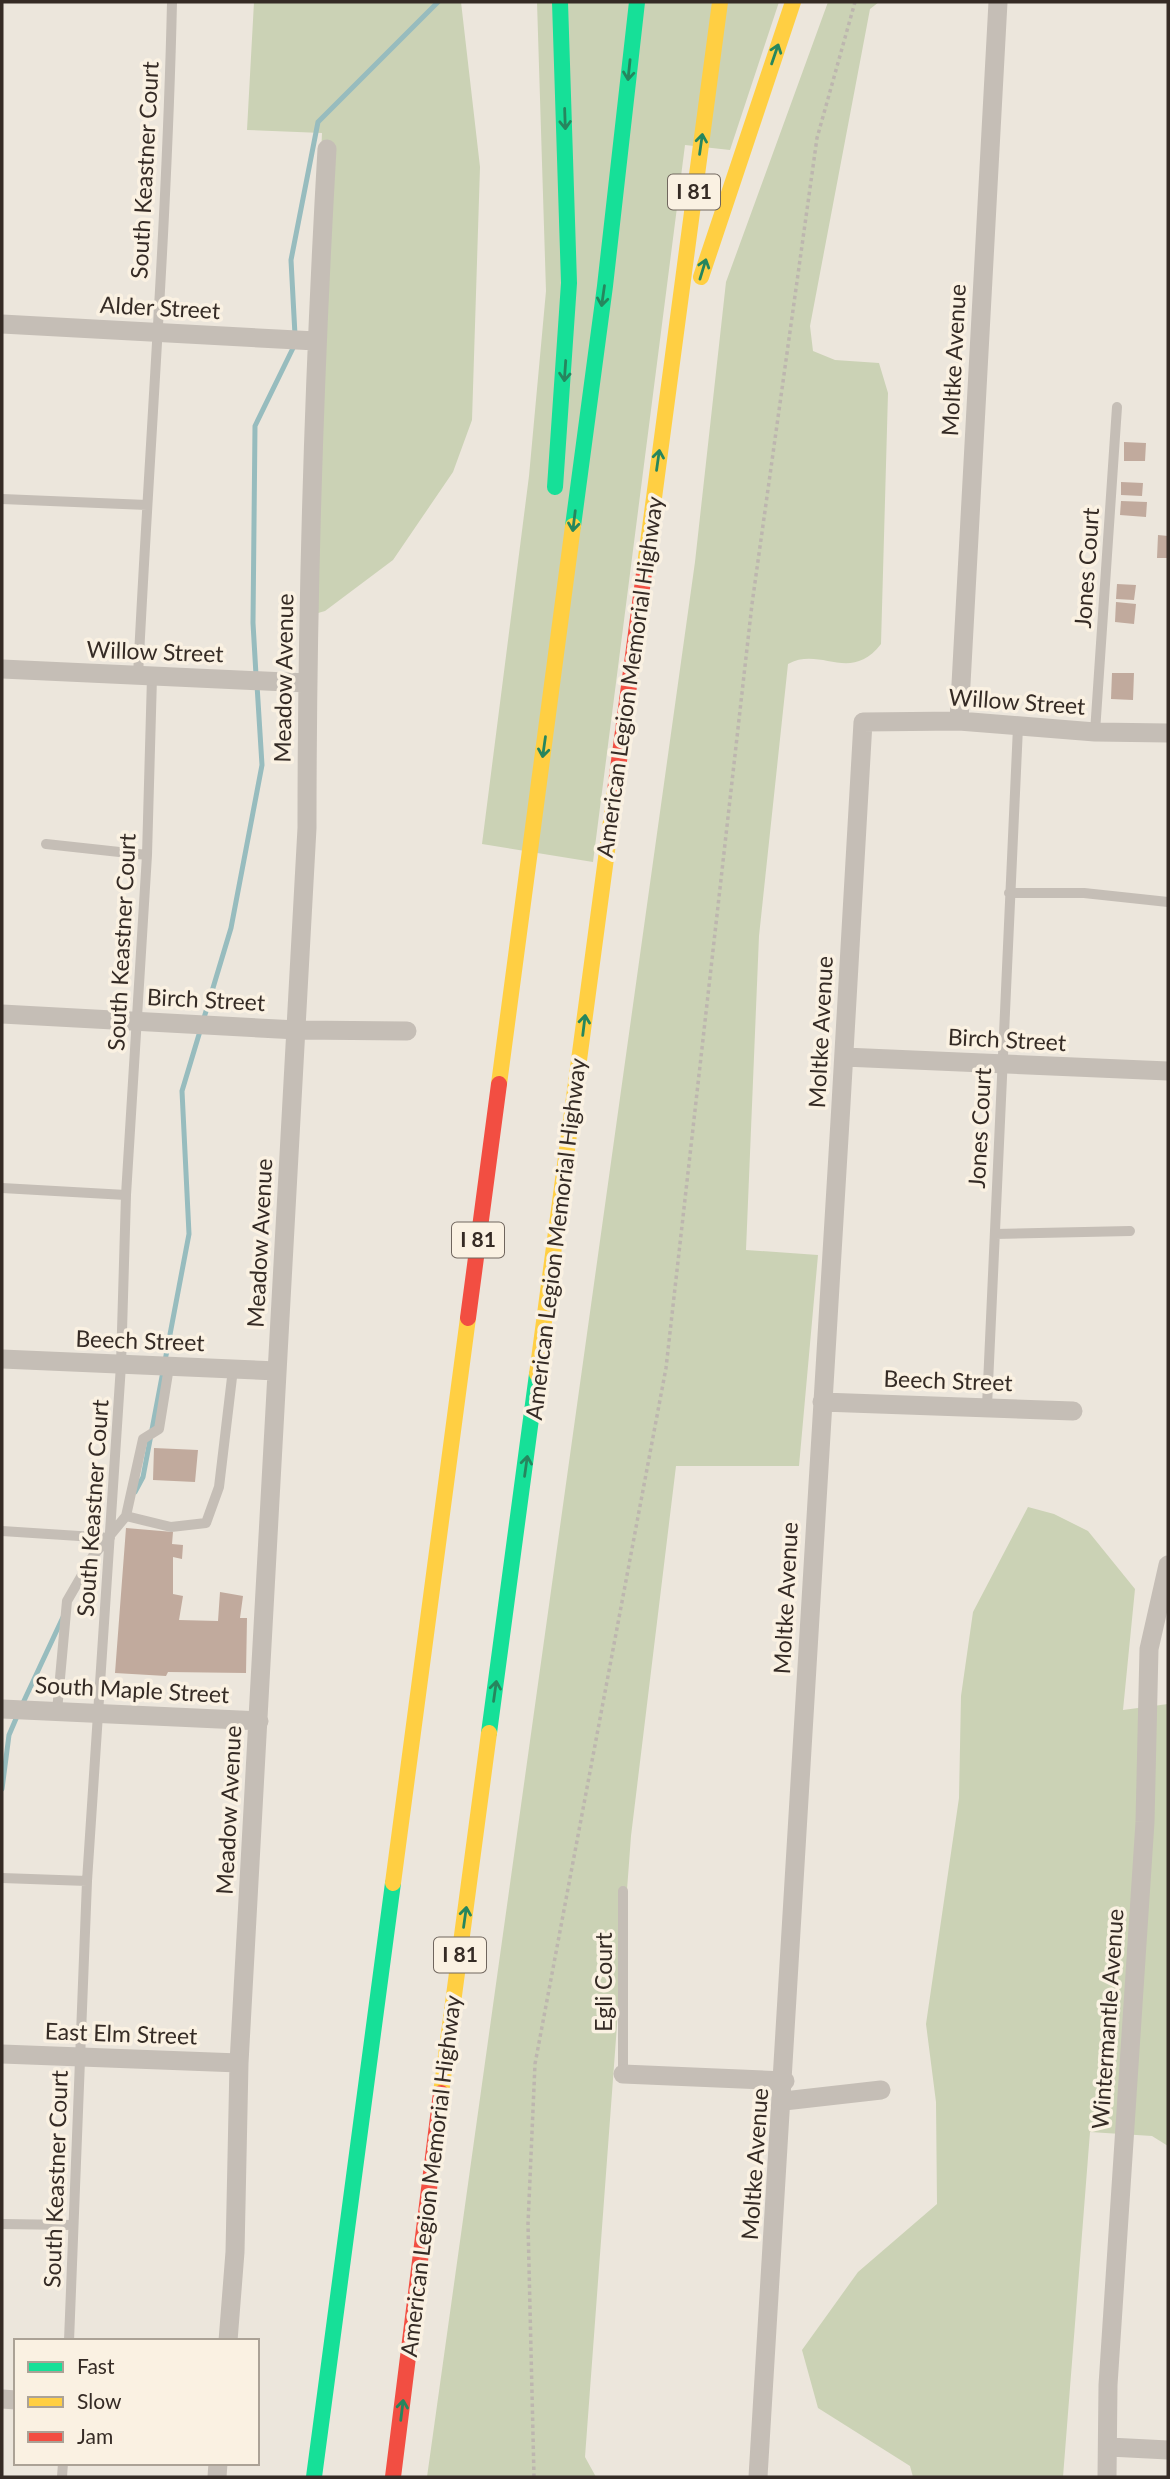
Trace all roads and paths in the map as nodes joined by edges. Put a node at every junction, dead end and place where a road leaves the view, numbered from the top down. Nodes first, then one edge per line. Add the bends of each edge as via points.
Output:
1 (172, 2) edge
2 (560, 2) edge
3 (636, 2) edge
4 (720, 2) edge
5 (793, 2) edge
6 (855, 2) edge
7 (998, 2) edge
8 (327, 149) dead end
9 (2, 324) edge
10 (155, 332) junction
11 (316, 341) junction
12 (669, 382) junction
13 (1117, 407) dead end
14 (2, 499) edge
15 (146, 505) junction
16 (555, 508) dead end
17 (554, 548) dead end
18 (2, 669) edge
19 (145, 677) junction
20 (307, 682) junction
21 (551, 692) junction
22 (959, 721) junction
23 (863, 722) joint
24 (1018, 727) junction
25 (1096, 732) junction
26 (1168, 733) edge
27 (46, 844) dead end
28 (147, 855) junction
29 (1009, 892) junction
30 (1168, 902) edge
31 (2, 1014) edge
32 (138, 1021) junction
33 (296, 1030) junction
34 (407, 1031) dead end
35 (844, 1057) junction
36 (1003, 1065) junction
37 (1168, 1071) edge
38 (2, 1188) edge
39 (126, 1195) junction
40 (1130, 1231) dead end
41 (995, 1234) junction
42 (2, 1359) edge
43 (121, 1365) junction
44 (169, 1367) junction
45 (233, 1369) junction
46 (277, 1371) junction
47 (822, 1402) junction
48 (987, 1406) junction
49 (1073, 1411) dead end
50 (126, 1516) junction
51 (2, 1531) edge
52 (110, 1538) junction
53 (1168, 1565) edge
54 (2, 1709) edge
55 (57, 1710) junction
56 (99, 1712) junction
57 (259, 1721) junction
58 (2, 1878) edge
59 (87, 1881) junction
60 (624, 1891) dead end
61 (2, 2054) edge
62 (80, 2059) junction
63 (239, 2063) junction
64 (623, 2074) joint
65 (881, 2090) dead end
66 (784, 2091) junction
67 (2, 2224) edge
68 (73, 2225) junction
69 (69, 2339) edge
70 (228, 2339) edge
71 (1109, 2447) junction
72 (1168, 2451) edge
73 (314, 2477) edge
74 (393, 2477) edge
75 (534, 2477) edge
76 (758, 2477) edge
77 (1107, 2477) edge

1 - 10 lane, South Keastner Court via 168,159
2 -> 16 highway via 569,283
3 -> 21 highway, I 81 via 605,285
12 -> 4 highway, American Legion Memorial Highway / I 81
12 -> 5 highway
6 - 75 path via 817,138 752,604 667,1368 535,2064 528,2224
7 - 22 street, Moltke Avenue
8 - 11 street, Meadow Avenue
9 - 10 street, Alder Street
10 - 11 street, Alder Street
10 - 15 lane, South Keastner Court
11 - 20 street, Meadow Avenue
74 -> 12 highway, American Legion Memorial Highway / I 81
13 - 25 lane, Jones Court
14 - 15 lane
15 - 19 lane, South Keastner Court
17 - 21 highway
18 - 19 street, Willow Street
19 - 20 street, Willow Street
19 - 28 lane, South Keastner Court
20 - 33 street, Meadow Avenue via 307,828
21 -> 73 highway, I 81
22 - 23 street, Willow Street
22 - 24 street, Willow Street
23 - 35 street, Moltke Avenue
24 - 25 street, Willow Street
24 - 29 lane, Jones Court
25 - 26 street, Willow Street
27 - 28 lane
28 - 32 lane, South Keastner Court
29 - 30 lane
29 - 36 lane, Jones Court
31 - 32 street, Birch Street
32 - 33 street, Birch Street
32 - 39 lane, South Keastner Court
33 - 34 street, Birch Street
33 - 46 street, Meadow Avenue
35 - 36 street, Birch Street
35 - 47 street, Moltke Avenue
36 - 37 street, Birch Street
36 - 41 lane, Jones Court
38 - 39 lane
39 - 43 lane, South Keastner Court
40 - 41 lane
41 - 48 lane, Jones Court
42 - 43 street, Beech Street
43 - 44 street, Beech Street
43 - 52 lane, South Keastner Court
44 - 45 street, Beech Street
44 - 50 lane via 159,1429 143,1439
45 - 46 street, Beech Street
45 - 50 lane via 219,1487 206,1523 171,1527
46 - 57 street, Meadow Avenue
47 - 48 street, Beech Street
47 - 66 street, Moltke Avenue
48 - 49 street, Beech Street
50 - 52 lane
51 - 52 lane
52 - 55 lane via 93,1556 67,1601
52 - 56 lane, South Keastner Court
53 - 71 street, Wintermantle Avenue via 1150,1649 1145,1822 1109,2372
54 - 55 street, South Maple Street
55 - 56 street, South Maple Street
56 - 57 street, South Maple Street
56 - 59 lane, South Keastner Court
57 - 63 street, Meadow Avenue
58 - 59 lane
59 - 62 lane, South Keastner Court
60 - 64 lane, Egli Court
61 - 62 street, East Elm Street
62 - 63 street, East Elm Street
62 - 68 lane, South Keastner Court
63 - 70 street, Meadow Avenue
64 - 66 street
65 - 66 street
66 - 76 street, Moltke Avenue
67 - 68 lane
68 - 69 lane, South Keastner Court
71 - 72 street
71 - 77 street, Wintermantle Avenue

